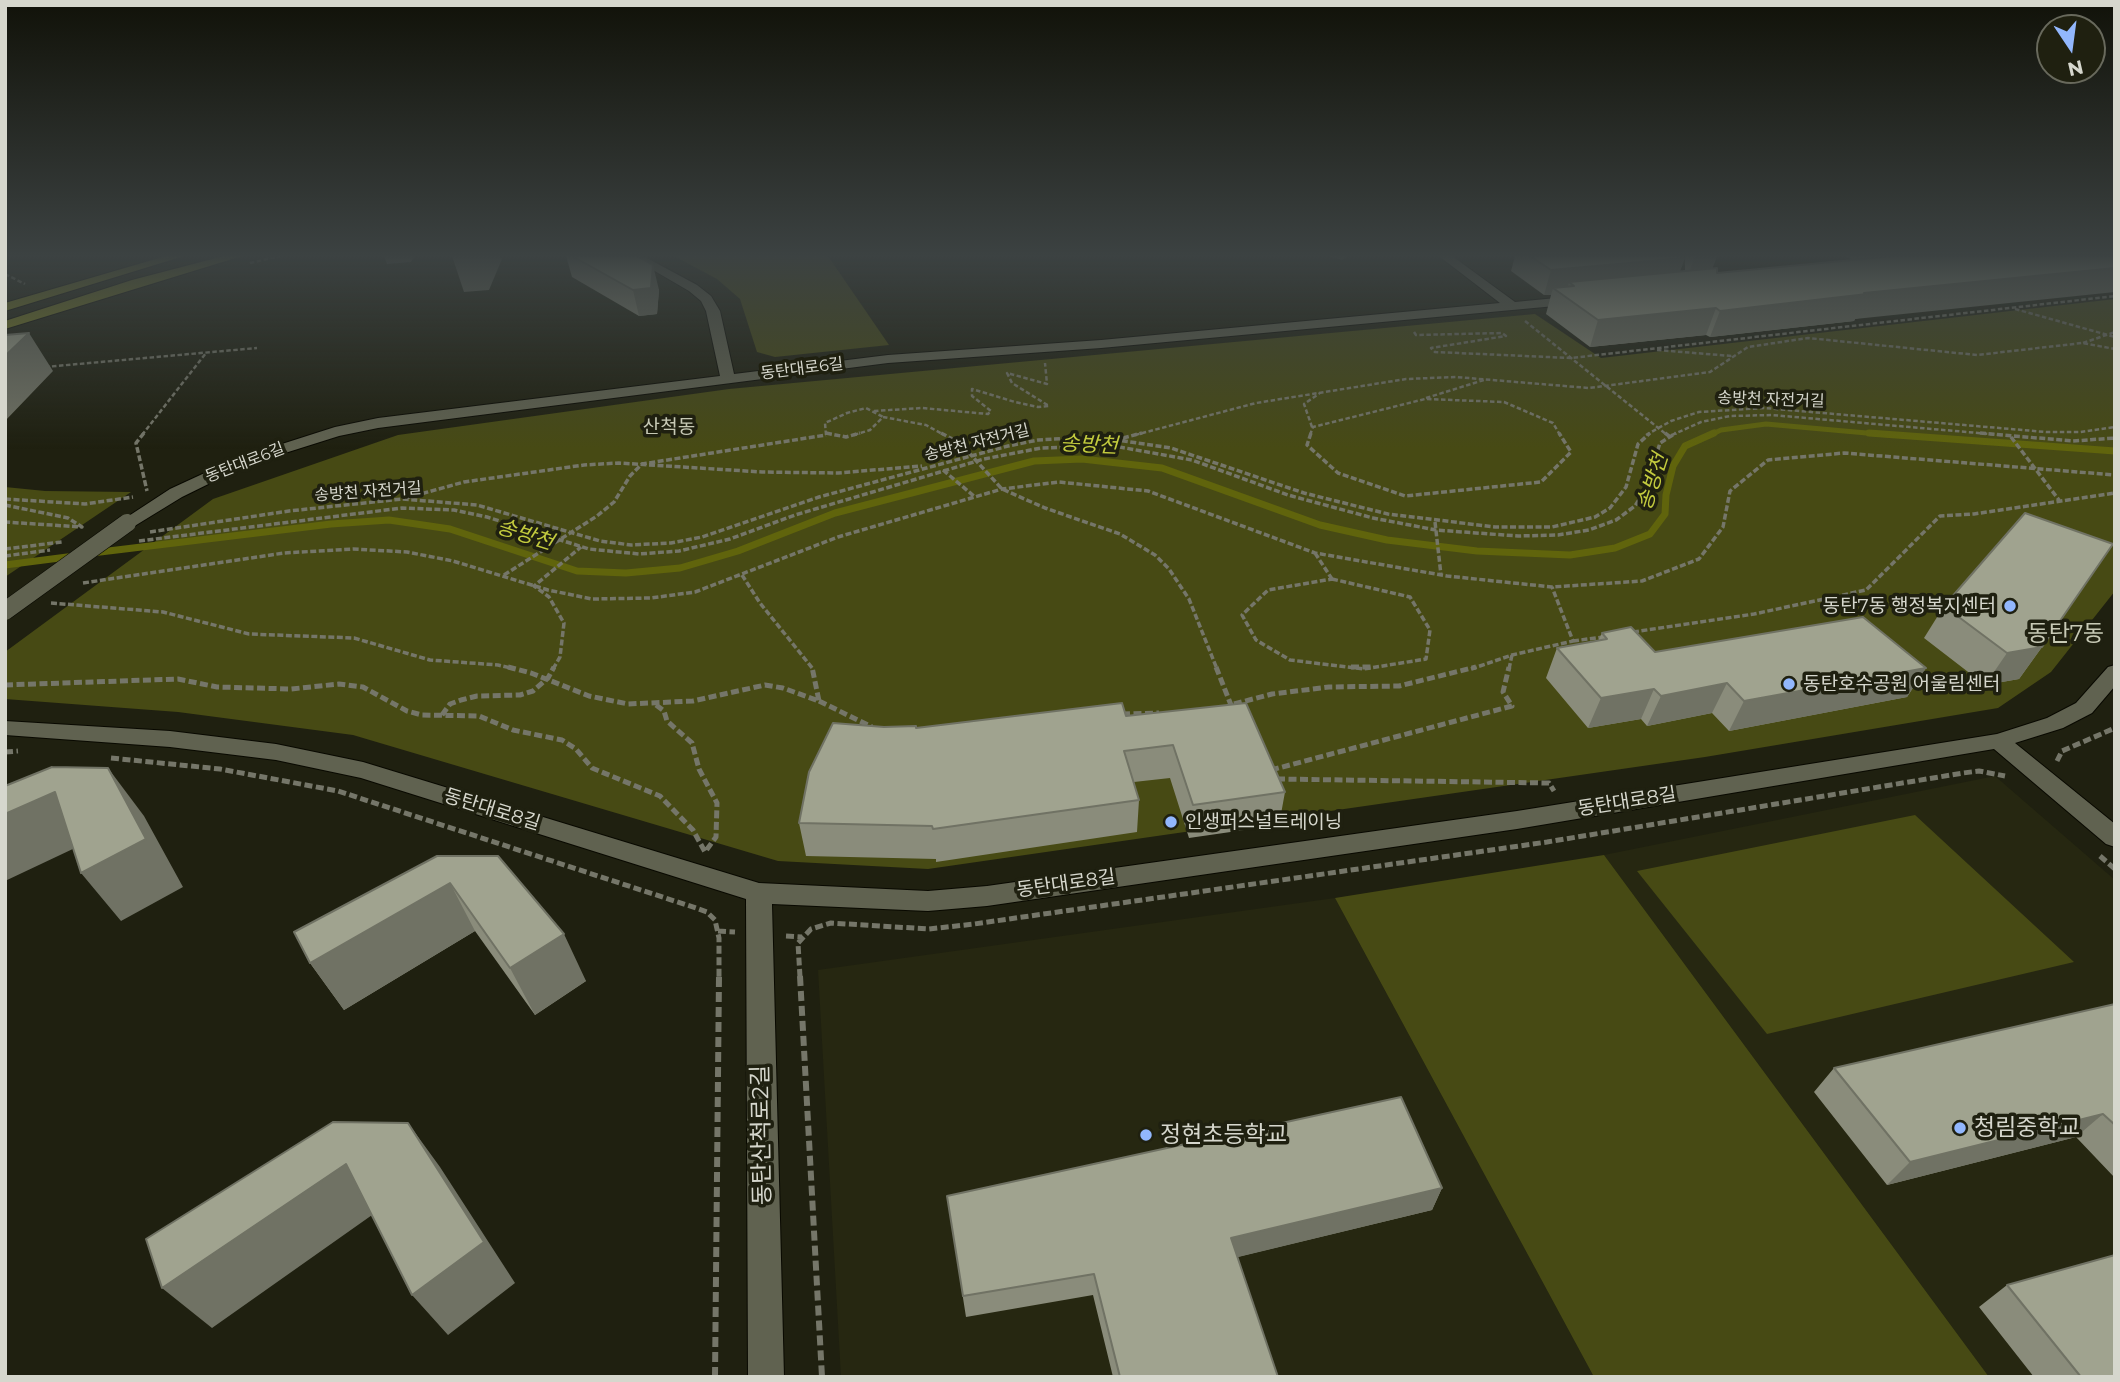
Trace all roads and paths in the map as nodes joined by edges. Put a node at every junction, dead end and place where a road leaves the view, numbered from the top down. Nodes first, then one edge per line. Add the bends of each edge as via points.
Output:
1 (22, 320) edge
2 (715, 320) edge
3 (1387, 320) edge
4 (1526, 320) edge
5 (1901, 320) edge
6 (2055, 320) edge
7 (5, 326) edge
8 (1440, 328) dead end
9 (2115, 332) edge
10 (2106, 335) junction
11 (2115, 337) edge
12 (2082, 343) junction
13 (257, 348) dead end
14 (1649, 349) junction
15 (2115, 349) edge
16 (207, 352) junction
17 (1732, 356) junction
18 (1571, 358) junction
19 (1045, 362) dead end
20 (32, 368) edge
21 (728, 378) junction
22 (1489, 379) junction
23 (1607, 387) junction
24 (1323, 391) junction
25 (1425, 398) junction
26 (872, 411) junction
27 (883, 417) junction
28 (1312, 427) junction
29 (2115, 427) edge
30 (1658, 428) junction
31 (2005, 429) junction
32 (826, 435) junction
33 (1669, 436) junction
34 (2011, 436) junction
35 (2115, 438) edge
36 (1116, 440) junction
37 (1114, 446) junction
38 (970, 456) junction
39 (975, 462) junction
40 (642, 464) junction
41 (937, 465) junction
42 (2038, 471) junction
43 (946, 473) junction
44 (2115, 475) edge
45 (1002, 489) junction
46 (2115, 493) edge
47 (148, 495) dead end
48 (135, 497) dead end
49 (975, 497) junction
50 (5, 499) edge
51 (402, 499) junction
52 (2059, 500) junction
53 (5, 505) edge
54 (402, 508) junction
55 (5, 522) edge
56 (1435, 522) junction
57 (1436, 530) junction
58 (573, 532) junction
59 (130, 533) junction
60 (560, 540) junction
61 (70, 541) dead end
62 (582, 547) junction
63 (5, 549) edge
64 (51, 550) dead end
65 (1315, 552) junction
66 (5, 555) edge
67 (742, 575) junction
68 (1441, 575) junction
69 (504, 576) junction
70 (1332, 579) junction
71 (83, 583) dead end
72 (534, 586) junction
73 (1552, 587) junction
74 (43, 602) dead end
75 (5, 611) edge
76 (1625, 633) edge
77 (1612, 635) edge
78 (1573, 641) junction
79 (1512, 654) junction
80 (2115, 672) edge
81 (548, 678) junction
82 (5, 685) edge
83 (819, 701) junction
84 (656, 705) junction
85 (1231, 705) junction
86 (1219, 707) edge
87 (1161, 713) edge
88 (442, 715) junction
89 (1115, 715) edge
90 (5, 728) edge
91 (2115, 728) edge
92 (878, 730) edge
93 (1997, 741) junction
94 (28, 750) dead end
95 (5, 752) edge
96 (97, 757) dead end
97 (2056, 764) dead end
98 (2015, 785) dead end
99 (1554, 791) dead end
100 (2115, 838) edge
101 (2095, 852) dead end
102 (2115, 869) edge
103 (758, 893) junction
104 (715, 1377) edge
105 (766, 1377) edge
106 (822, 1377) edge

1 - 7 main road
2 - 21 street
3 - 21 street, 동탄대로6길 via 907,358
4 - 18 path
5 - 14 path
6 - 10 path
8 - 18 path via 1413,332 1506,336 1430,348 1435,352
9 - 10 path
10 - 11 path
10 - 12 path
12 - 15 path
12 - 17 path via 1977,355 1808,338 1748,347
13 - 16 path
14 - 17 path
14 - 18 path
16 - 20 path
16 - 47 path via 136,443
17 - 23 path via 1710,372
18 - 23 path
19 - 26 path via 1047,384 1007,373 1012,383 1049,406 1026,405 972,388 972,396 988,414 922,408
21 - 59 street, 동탄대로6길 via 335,432 207,477
22 - 23 path
22 - 24 path via 1406,379
22 - 25 path
23 - 30 path
24 - 28 path via 1304,404
24 - 36 path via 1256,403
25 - 28 path
25 - 28 path via 1504,402 1553,423 1571,452 1541,482 1405,496 1338,473 1307,445
26 - 27 path
26 - 32 path via 866,408 825,423
27 - 32 path via 870,430 846,437
27 - 38 path via 926,425 960,443
29 - 31 path, 송방천 자전거길 via 2061,433
30 - 31 path, 송방천 자전거길 via 1699,412 1751,408
30 - 33 path
30 - 56 path, 송방천 자전거길 via 1638,444 1621,496 1595,517 1528,528
31 - 34 path
32 - 40 path
33 - 34 path via 1730,416 1772,415
33 - 57 path via 1660,443 1635,506 1616,520 1558,535
34 - 35 path via 2073,442
34 - 42 path
36 - 37 path
36 - 38 path, 송방천 자전거길 via 1038,440
36 - 56 path, 송방천 자전거길 via 1171,448 1349,505
37 - 39 path via 1041,448
37 - 57 path via 1192,460 1327,506
38 - 39 path
38 - 41 path, 송방천 자전거길
39 - 43 path
39 - 45 path
40 - 41 path via 838,473
40 - 51 path via 530,471
40 - 58 path via 614,502
41 - 43 path
41 - 58 path, 송방천 자전거길 via 692,539 631,545
42 - 44 path
42 - 52 path
42 - 73 path via 1844,453 1768,460 1730,491 1723,527 1699,559 1642,581
43 - 49 path
43 - 62 path via 795,515 709,545 639,554
45 - 49 path
45 - 65 path via 1059,482 1149,491
45 - 85 path via 1120,534 1155,555 1189,599
46 - 52 path
48 - 50 path via 85,504
49 - 67 path via 838,537
51 - 54 path
51 - 58 path, 송방천 자전거길 via 477,505
51 - 59 path, 송방천 자전거길
52 - 76 path via 1940,516 1867,590 1754,614
53 - 55 path via 68,518 82,527
54 - 59 path
54 - 60 path via 454,510
56 - 57 path
57 - 68 path
58 - 60 path
59 - 75 street, 동탄대로6길, bridge
60 - 62 path
60 - 69 path
61 - 63 path
62 - 72 path
64 - 66 path
65 - 68 path
65 - 70 path
67 - 72 path via 695,592 651,598 592,599
67 - 83 path via 813,667
68 - 73 path
69 - 71 path via 407,552 352,550 284,553
69 - 72 path
70 - 70 path via 1410,597 1430,630 1426,659 1364,669 1290,660 1256,640 1242,615 1268,590
72 - 81 path via 549,597 564,623 560,657
73 - 78 path
74 - 81 path via 163,612 249,634 354,638 430,660 498,665
77 - 78 path
78 - 79 path
79 - 85 path via 1457,674 1399,686 1329,687
79 - 99 path via 1503,692 1512,706 1265,772 1269,779 1549,783
80 - 93 street, 동탄대로8길 via 2084,708 2055,723
81 - 84 path via 589,696
81 - 88 path via 520,695 461,699
82 - 88 path via 178,679 217,687 351,685 371,689 407,711
83 - 84 path via 765,685
83 - 92 path
84 - 88 path via 692,743 699,769 717,803 716,836 705,852 693,830 660,796 592,768 562,740 513,730 480,716
85 - 86 path
87 - 89 path
90 - 103 street, 동탄대로8길 via 223,745 363,770
91 - 97 path via 2062,751
93 - 100 street
93 - 103 street, 동탄대로8길 via 1517,820 987,896 928,901
94 - 95 path
96 - 104 path via 220,769 338,791 696,908 715,919 719,938
98 - 106 path via 2005,776 1979,771 1547,842 974,924 929,929 831,923 811,929 798,943
101 - 102 path
103 - 105 street, 동탄산척로2길

